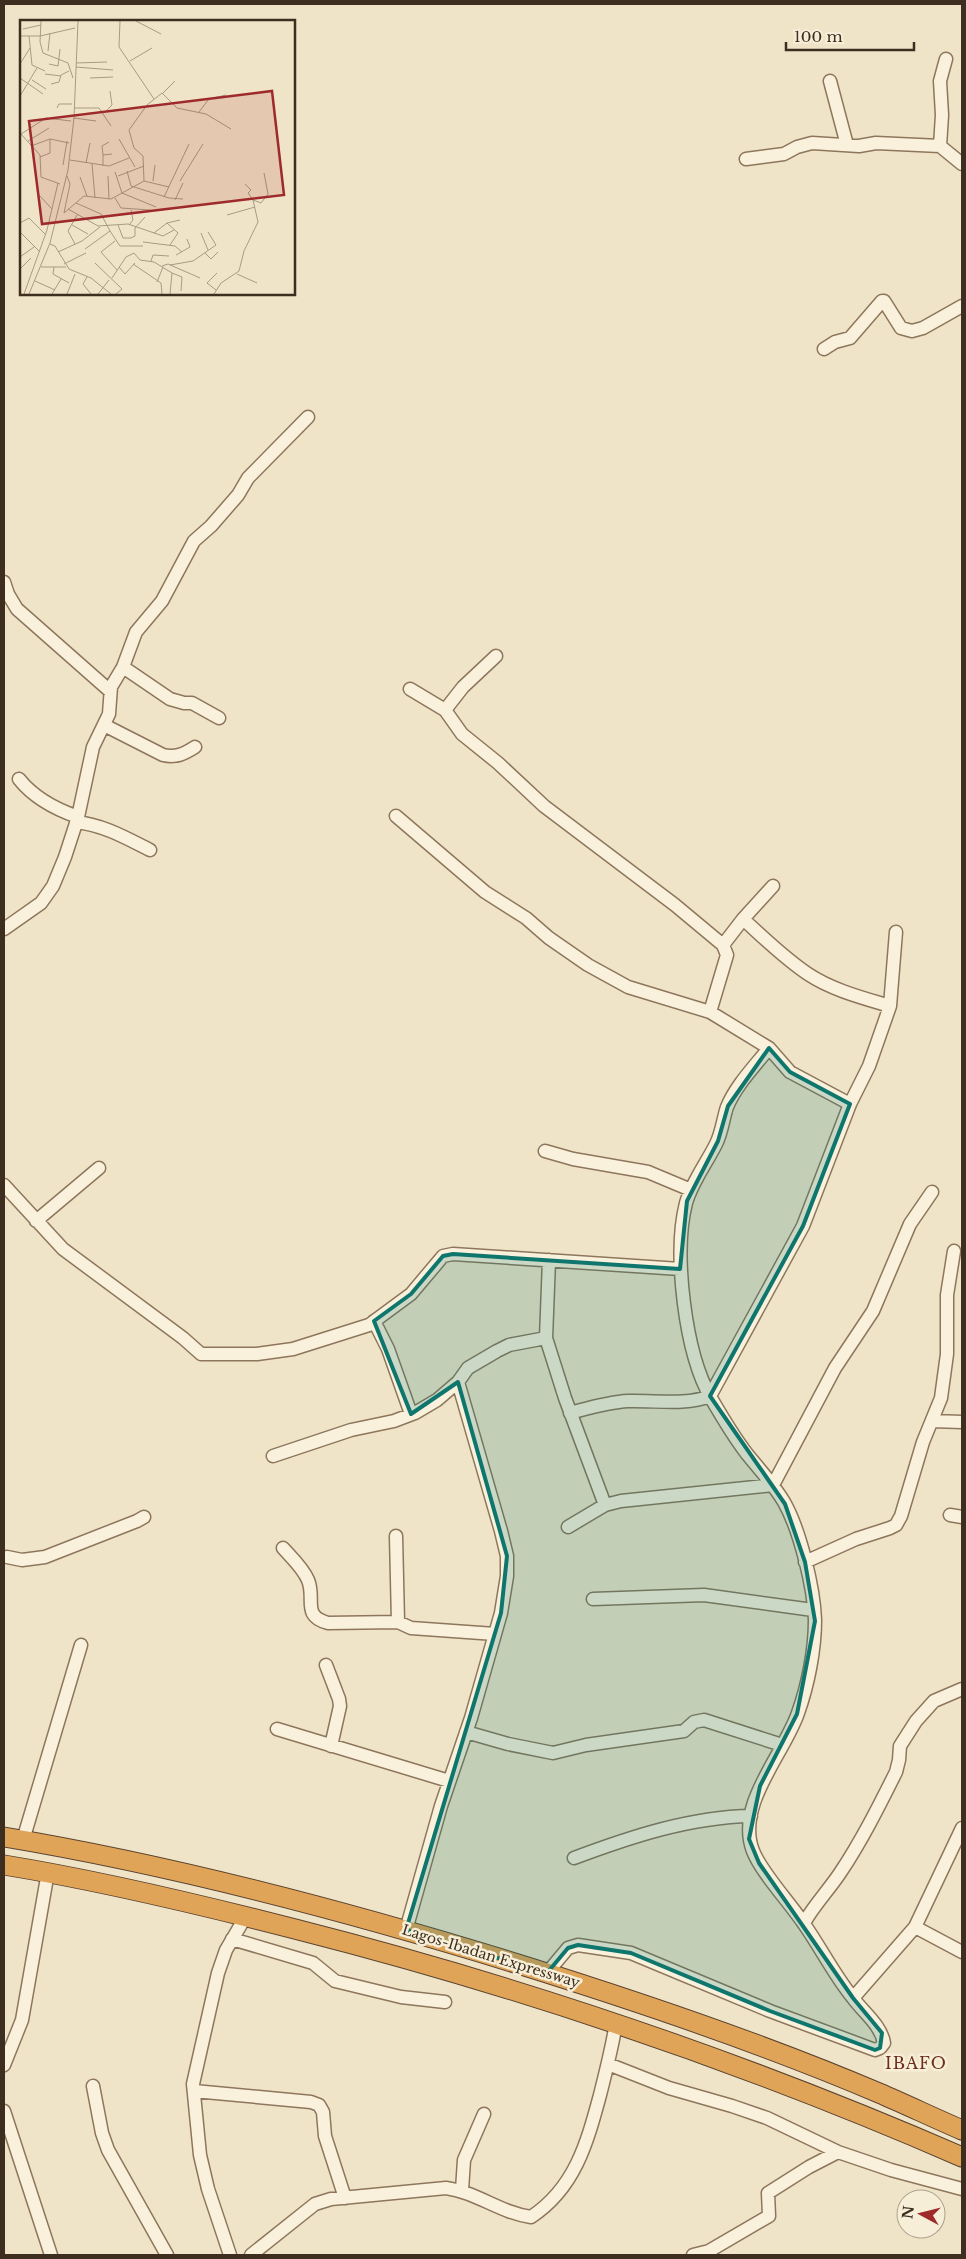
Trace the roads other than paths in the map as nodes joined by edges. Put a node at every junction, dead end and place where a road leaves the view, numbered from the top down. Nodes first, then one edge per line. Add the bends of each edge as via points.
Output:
1 (946, 59) dead end
2 (830, 81) dead end
3 (847, 145) junction
4 (940, 146) junction
5 (746, 159) dead end
6 (962, 164) edge
7 (962, 306) edge
8 (824, 349) dead end
9 (308, 417) dead end
10 (4, 582) edge
11 (496, 656) dead end
12 (123, 667) junction
13 (410, 689) dead end
14 (110, 692) junction
15 (445, 710) junction
16 (219, 718) dead end
17 (104, 725) junction
18 (195, 746) dead end
19 (19, 779) dead end
20 (396, 816) dead end
21 (77, 820) junction
22 (150, 850) dead end
23 (774, 886) dead end
24 (743, 919) junction
25 (4, 929) edge
26 (896, 932) dead end
27 (723, 945) junction
28 (890, 1006) junction
29 (710, 1012) junction
30 (769, 1048) junction
31 (850, 1104) junction
32 (545, 1152) dead end
33 (99, 1168) dead end
34 (4, 1185) edge
35 (691, 1190) junction
36 (932, 1192) dead end
37 (36, 1221) junction
38 (954, 1252) dead end
39 (549, 1260) junction
40 (680, 1269) junction
41 (374, 1321) junction
42 (546, 1338) junction
43 (458, 1382) junction
44 (710, 1396) junction
45 (570, 1413) junction
46 (411, 1414) junction
47 (932, 1421) junction
48 (962, 1422) edge
49 (273, 1456) dead end
50 (773, 1485) junction
51 (605, 1505) junction
52 (144, 1517) dead end
53 (568, 1527) dead end
54 (396, 1536) dead end
55 (283, 1548) dead end
56 (5, 1555) edge
57 (805, 1562) junction
58 (593, 1598) dead end
59 (813, 1610) junction
60 (398, 1622) junction
61 (495, 1634) junction
62 (81, 1645) dead end
63 (326, 1665) dead end
64 (962, 1689) edge
65 (276, 1729) dead end
66 (466, 1732) junction
67 (782, 1745) junction
68 (331, 1746) junction
69 (449, 1781) junction
70 (751, 1816) junction
71 (962, 1828) edge
72 (4, 1837) edge
73 (23, 1840) junction
74 (574, 1858) dead end
75 (4, 1865) edge
76 (48, 1872) junction
77 (246, 1916) junction
78 (804, 1923) junction
79 (915, 1927) junction
80 (406, 1930) junction
81 (232, 1939) junction
82 (962, 1952) edge
83 (547, 1973) junction
84 (852, 1998) junction
85 (445, 2002) dead end
86 (616, 2023) junction
87 (608, 2064) junction
88 (4, 2065) edge
89 (93, 2086) dead end
90 (194, 2091) junction
91 (4, 2111) edge
92 (484, 2114) dead end
93 (962, 2130) edge
94 (838, 2152) junction
95 (962, 2157) edge
96 (962, 2189) edge
97 (462, 2190) junction
98 (345, 2198) junction
99 (51, 2255) edge
100 (167, 2255) edge
101 (230, 2255) edge
102 (251, 2255) edge
103 (694, 2255) edge

1 - 4 street via 940,81
2 - 3 street
3 - 4 street
3 - 5 street via 812,143 784,154
4 - 6 street
7 - 8 street via 924,328 912,331 901,328 882,301 850,338
9 - 12 street via 248,478 238,495 194,541 162,601 136,632
10 - 14 street via 17,609
11 - 15 street via 463,687
12 - 14 street
12 - 16 street via 170,698 192,703
13 - 15 street
14 - 17 street via 110,708
15 - 27 street via 462,734 544,806 675,904
17 - 18 street via 163,756 179,756
17 - 21 street via 93,747
19 - 21 street via 29,792
20 - 29 street via 485,892 588,964 628,987
21 - 22 street via 108,829
21 - 25 street via 53,886 41,903
23 - 24 street
24 - 27 street
24 - 28 street via 809,975 846,992
26 - 28 street
27 - 29 street via 727,955
28 - 31 street via 869,1066
29 - 30 street
30 - 31 street via 790,1072
30 - 35 street via 736,1091 718,1141
31 - 44 street via 803,1226
32 - 35 street via 648,1172
33 - 37 street
34 - 37 street
35 - 40 street via 682,1221
36 - 50 street via 910,1224 873,1311 835,1368
37 - 41 street via 63,1248 200,1354 258,1354 293,1349
38 - 47 street via 947,1295 946,1374
39 - 40 street
39 - 41 street via 443,1256 410,1294
39 - 42 street
40 - 44 street via 697,1369
41 - 46 street via 388,1349
42 - 43 street via 509,1345 497,1351 468,1368
42 - 45 street
43 - 46 street via 437,1400
43 - 61 street via 507,1556 507,1576
44 - 45 street via 692,1402 625,1402
44 - 50 street via 746,1452
45 - 51 street
46 - 49 street
47 - 48 street
47 - 57 street via 896,1524
50 - 51 street via 645,1497
50 - 57 street via 793,1522
51 - 53 street
52 - 56 street via 45,1558 22,1560
54 - 60 street
55 - 60 street via 308,1580 313,1615 318,1620 328,1623
57 - 59 street
58 - 59 street via 704,1595
59 - 67 street via 815,1621 806,1686 798,1714
60 - 61 street via 411,1628
61 - 66 street
62 - 73 street
63 - 68 street via 340,1706
64 - 78 street via 934,1700 916,1721 900,1746 896,1772 860,1838 840,1874 814,1905
65 - 68 street
66 - 67 street via 553,1753 684,1731 694,1722 704,1720
66 - 69 street
67 - 70 street via 760,1786
68 - 69 street
69 - 80 street
70 - 74 street via 728,1817 630,1837
70 - 78 street via 749,1839 753,1853
71 - 79 street
72 - 73 highway, Lagos-Ibadan Expressway
73 - 80 highway, Lagos-Ibadan Expressway via 285,1897
75 - 76 highway, Lagos-Ibadan Expressway
76 - 77 highway, Lagos-Ibadan Expressway
76 - 88 street via 22,2020
77 - 81 street
77 - 86 highway, Lagos-Ibadan Expressway via 375,1949
78 - 84 street
79 - 82 street
79 - 84 street
80 - 83 highway, Lagos-Ibadan Expressway
81 - 85 street via 313,1963 335,1981 409,1998
81 - 90 street via 218,1973 198,2056
83 - 84 street via 568,1948 578,1945 632,1953 770,2011 875,2050 880,2048 884,2043 882,2033
83 - 93 highway, Lagos-Ibadan Expressway via 733,2037 880,2094
86 - 87 street
86 - 95 highway, Lagos-Ibadan Expressway via 760,2073
87 - 94 street via 669,2088 767,2118
87 - 97 street via 584,2152 566,2184 542,2210 531,2217 518,2215
89 - 100 street via 108,2150
90 - 98 street via 319,2105 323,2112 324,2136
90 - 101 street via 200,2155
91 - 99 street
92 - 97 street via 464,2160
94 - 96 street
94 - 103 street via 770,2191 769,2216 709,2251
97 - 98 street via 446,2188
98 - 102 street via 331,2198 315,2204

